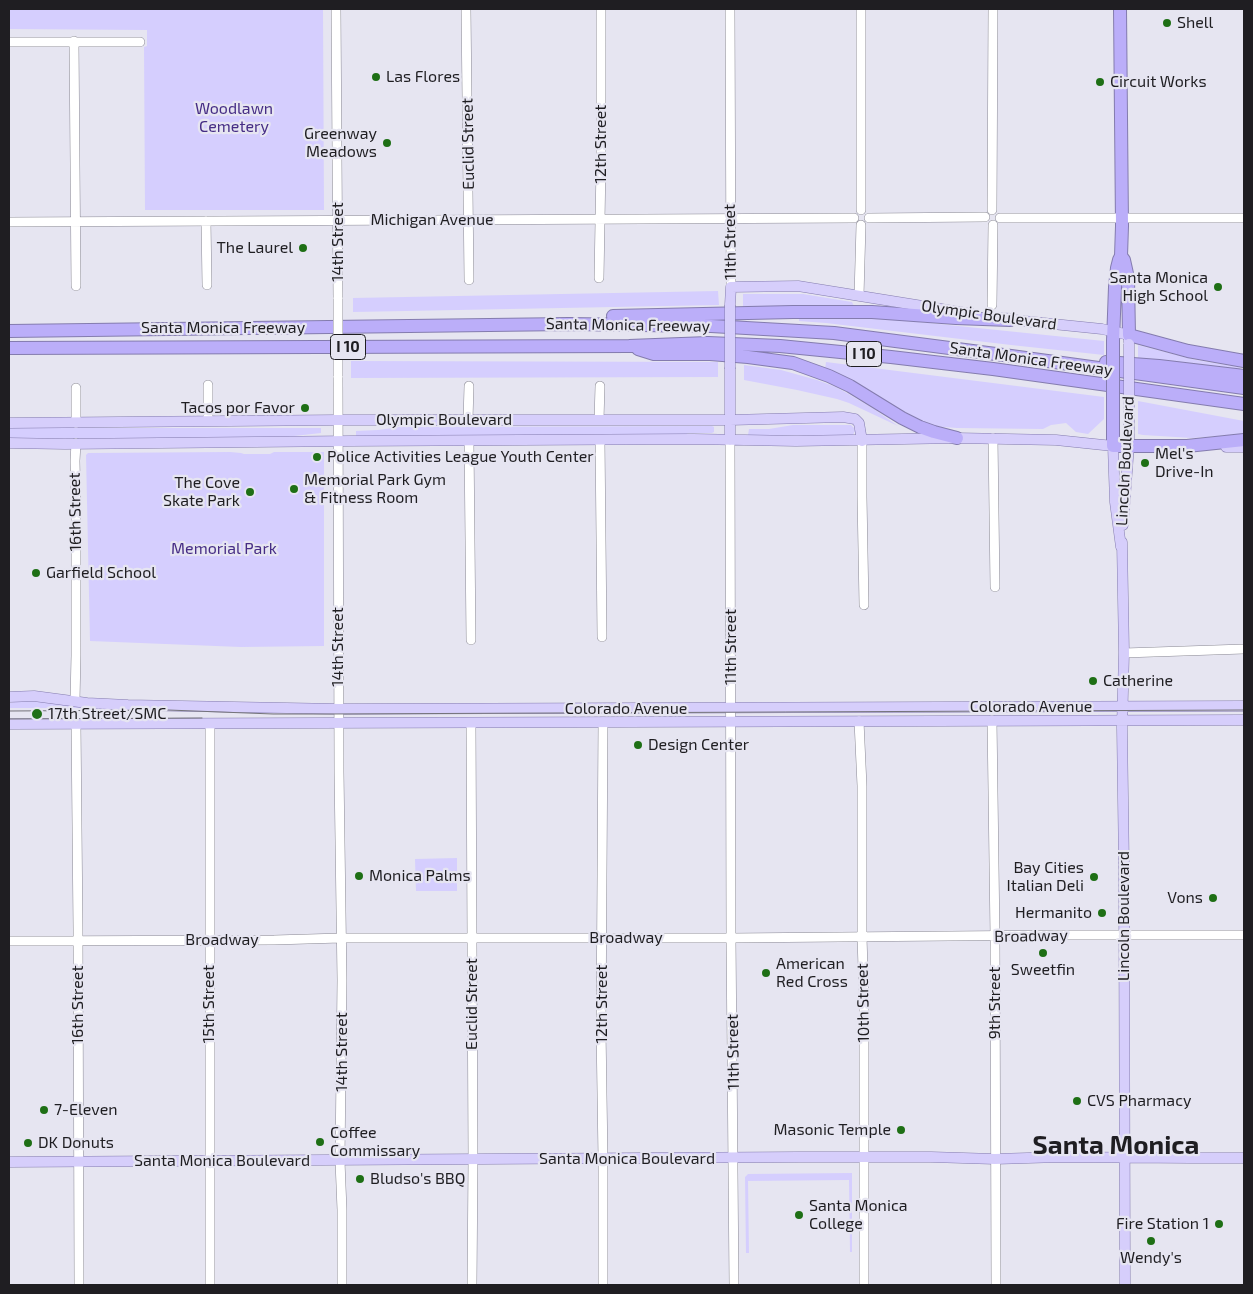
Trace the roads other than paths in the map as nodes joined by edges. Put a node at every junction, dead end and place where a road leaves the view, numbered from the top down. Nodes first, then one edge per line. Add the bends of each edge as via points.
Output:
1 (336, 9) edge
2 (466, 9) edge
3 (601, 9) edge
4 (730, 9) edge
5 (861, 9) edge
6 (993, 9) edge
7 (1120, 9) edge
8 (74, 41) junction
9 (9, 42) edge
10 (140, 42) dead end
11 (861, 210) junction
12 (992, 210) junction
13 (985, 217) junction
14 (1122, 217) junction
15 (730, 218) junction
16 (870, 218) junction
17 (1000, 218) junction
18 (1244, 218) edge
19 (600, 219) junction
20 (338, 220) junction
21 (468, 220) junction
22 (76, 221) junction
23 (206, 221) junction
24 (9, 222) edge
25 (858, 222) junction
26 (992, 225) junction
27 (1121, 256) junction
28 (599, 278) dead end
29 (469, 280) dead end
30 (207, 285) dead end
31 (76, 286) dead end
32 (731, 287) junction
33 (859, 296) junction
34 (992, 305) dead end
35 (1010, 320) junction
36 (9, 323) edge
37 (569, 324) junction
38 (88, 329) junction
39 (9, 331) edge
40 (1113, 336) junction
41 (1129, 340) junction
42 (629, 346) junction
43 (9, 348) edge
44 (67, 349) junction
45 (9, 355) edge
46 (1012, 356) junction
47 (1244, 361) edge
48 (1244, 376) edge
49 (208, 385) dead end
50 (469, 386) dead end
51 (600, 386) dead end
52 (76, 388) dead end
53 (1244, 388) edge
54 (1202, 398) junction
55 (1244, 404) edge
56 (1244, 413) edge
57 (338, 420) junction
58 (468, 420) junction
59 (599, 420) junction
60 (730, 420) junction
61 (208, 421) junction
62 (9, 423) edge
63 (76, 423) junction
64 (957, 438) junction
65 (993, 438) junction
66 (600, 440) junction
67 (730, 440) junction
68 (862, 440) junction
69 (1244, 440) edge
70 (338, 441) junction
71 (469, 441) junction
72 (9, 443) edge
73 (76, 443) junction
74 (1129, 445) junction
75 (1113, 446) junction
76 (1187, 446) junction
77 (1244, 447) edge
78 (1121, 547) junction
79 (996, 587) dead end
80 (864, 605) dead end
81 (602, 637) dead end
82 (471, 640) dead end
83 (1244, 650) edge
84 (1124, 653) junction
85 (9, 697) edge
86 (75, 701) junction
87 (1244, 706) edge
88 (1123, 707) junction
89 (731, 708) junction
90 (339, 709) junction
91 (992, 720) junction
92 (1123, 720) junction
93 (1244, 720) edge
94 (859, 721) junction
95 (603, 722) junction
96 (731, 722) junction
97 (339, 723) junction
98 (471, 723) junction
99 (9, 724) edge
100 (76, 724) junction
101 (210, 724) junction
102 (1244, 935) edge
103 (995, 936) junction
104 (1124, 936) junction
105 (862, 937) junction
106 (341, 938) junction
107 (602, 938) junction
108 (731, 938) junction
109 (472, 939) junction
110 (78, 940) junction
111 (209, 940) junction
112 (9, 941) edge
113 (864, 1157) junction
114 (1125, 1157) junction
115 (734, 1158) junction
116 (1244, 1158) edge
117 (603, 1159) junction
118 (995, 1159) junction
119 (210, 1160) junction
120 (340, 1160) junction
121 (472, 1160) junction
122 (9, 1162) edge
123 (78, 1162) junction
124 (79, 1285) edge
125 (210, 1285) edge
126 (342, 1285) edge
127 (472, 1285) edge
128 (603, 1285) edge
129 (734, 1285) edge
130 (864, 1285) edge
131 (996, 1285) edge
132 (1125, 1285) edge

1 - 20 street, 14th Street
2 - 21 street, Euclid Street
3 - 19 street, 12th Street
4 - 15 street, 11th Street
5 - 11 street
6 - 12 street
7 - 14 highway, Lincoln Boulevard
8 - 9 street
8 - 10 street
8 - 22 street
11 - 16 street
11 - 25 street via 856,213
12 - 13 street
12 - 17 street
13 - 16 street
13 - 26 street via 986,222
14 - 17 street
14 - 18 street
14 - 27 highway, Lincoln Boulevard
15 - 19 street, Michigan Avenue
15 - 25 street, Michigan Avenue
15 - 32 street, 11th Street
16 - 25 street via 866,224
17 - 26 street
19 - 21 street, Michigan Avenue
19 - 28 street, 12th Street
20 - 21 street, Michigan Avenue
20 - 23 street, Michigan Avenue
20 - 57 street, 14th Street, bridge
21 - 29 street, Euclid Street
22 - 23 street, Michigan Avenue
22 - 24 street, Michigan Avenue
22 - 31 street
23 - 30 street
25 - 33 street
26 - 34 street
27 - 40 highway, Lincoln Boulevard via 1116,274
27 - 41 highway, Lincoln Boulevard via 1128,278
32 - 33 main road, Olympic Boulevard via 798,286
32 - 60 main road, 11th Street, bridge
33 - 35 main road, Olympic Boulevard
35 - 37 highway via 872,312 793,312 609,316
35 - 40 main road, Olympic Boulevard via 1102,329
36 - 38 highway via 63,323
37 - 38 highway, Santa Monica Freeway / I 10
37 - 46 highway, Santa Monica Freeway / I 10 via 711,326 834,333
38 - 39 highway, Santa Monica Freeway / I 10
40 - 41 main road, Olympic Boulevard
40 - 75 highway, Lincoln Boulevard, bridge
41 - 47 highway, Olympic Boulevard
41 - 74 main road, Lincoln Boulevard, bridge
42 - 44 highway, Santa Monica Freeway / I 10
42 - 54 highway, Santa Monica Freeway / I 10 via 708,343 780,346 993,369
42 - 64 highway via 654,354 748,356 793,363 850,386 920,427
43 - 44 highway, Santa Monica Freeway / I 10
44 - 45 highway
46 - 48 highway via 1141,364
46 - 53 highway, Santa Monica Freeway / I 10
49 - 61 street
50 - 58 street
51 - 59 street
52 - 63 street
54 - 55 highway, Santa Monica Freeway / I 10
54 - 56 highway
57 - 58 main road, Olympic Boulevard
57 - 61 main road, Olympic Boulevard
57 - 70 street, 14th Street
58 - 59 main road, Olympic Boulevard
59 - 60 main road, Olympic Boulevard
60 - 67 main road, 11th Street
60 - 68 main road, Olympic Boulevard via 843,417 859,423
61 - 63 main road, Olympic Boulevard
62 - 63 main road, Olympic Boulevard
64 - 65 main road, Olympic Boulevard
64 - 68 main road, Olympic Boulevard
65 - 75 main road, Olympic Boulevard
65 - 79 street
66 - 67 main road, Olympic Boulevard
66 - 71 main road, Olympic Boulevard
66 - 81 street
67 - 68 main road, Olympic Boulevard
67 - 89 street, 11th Street
68 - 80 street
69 - 76 highway
70 - 71 main road, Olympic Boulevard
70 - 73 main road, Olympic Boulevard
70 - 90 street, 14th Street
71 - 82 street
72 - 73 main road, Olympic Boulevard
73 - 86 street, 16th Street
74 - 75 highway, Olympic Boulevard
74 - 76 highway, Olympic Boulevard
74 - 78 main road, Lincoln Boulevard
75 - 78 main road, Lincoln Boulevard
76 - 77 main road, Olympic Boulevard
78 - 84 main road, Lincoln Boulevard
83 - 84 street
84 - 88 main road, Lincoln Boulevard
85 - 86 main road, Colorado Avenue via 34,696
86 - 90 main road, Colorado Avenue
87 - 88 main road, Colorado Avenue
88 - 89 main road, Colorado Avenue
88 - 92 main road, Lincoln Boulevard
89 - 90 main road, Colorado Avenue
89 - 96 street, 11th Street
90 - 97 street, 14th Street
91 - 92 main road, Colorado Avenue
91 - 94 main road, Colorado Avenue
91 - 103 street, 9th Street
92 - 93 main road, Colorado Avenue
92 - 104 main road, Lincoln Boulevard
94 - 96 main road, Colorado Avenue
94 - 105 street, 10th Street
95 - 96 main road, Colorado Avenue
95 - 98 main road, Colorado Avenue
95 - 107 street, 12th Street
96 - 108 street, 11th Street
97 - 98 main road, Colorado Avenue
97 - 101 main road, Colorado Avenue
97 - 106 street, 14th Street
98 - 109 street, Euclid Street
99 - 100 main road, Colorado Avenue
100 - 101 main road, Colorado Avenue
100 - 110 street, 16th Street
101 - 111 street, 15th Street
102 - 104 street, Broadway
103 - 104 street, Broadway
103 - 105 street, Broadway
103 - 118 street, 9th Street
104 - 114 main road, Lincoln Boulevard
105 - 108 street, Broadway
105 - 113 street, 10th Street
106 - 109 street, Broadway
106 - 111 street, Broadway
106 - 120 street, 14th Street
107 - 108 street, Broadway
107 - 109 street, Broadway
107 - 117 street, 12th Street
108 - 115 street, 11th Street
109 - 121 street, Euclid Street
110 - 111 street, Broadway
110 - 112 street, Broadway
110 - 123 street, 16th Street
111 - 119 street, 15th Street
113 - 115 main road, Santa Monica Boulevard
113 - 118 main road, Santa Monica Boulevard
113 - 130 street, 10th Street
114 - 116 main road, Santa Monica Boulevard
114 - 118 main road, Santa Monica Boulevard
114 - 132 main road, Lincoln Boulevard
115 - 117 main road, Santa Monica Boulevard
115 - 129 street, 11th Street
117 - 121 main road, Santa Monica Boulevard
117 - 128 street, 12th Street
118 - 131 street, 9th Street
119 - 120 main road, Santa Monica Boulevard
119 - 123 main road, Santa Monica Boulevard
119 - 125 street, 15th Street
120 - 121 main road, Santa Monica Boulevard
120 - 126 street, 14th Street
121 - 127 street, Euclid Street
122 - 123 main road, Santa Monica Boulevard
123 - 124 street, 16th Street

